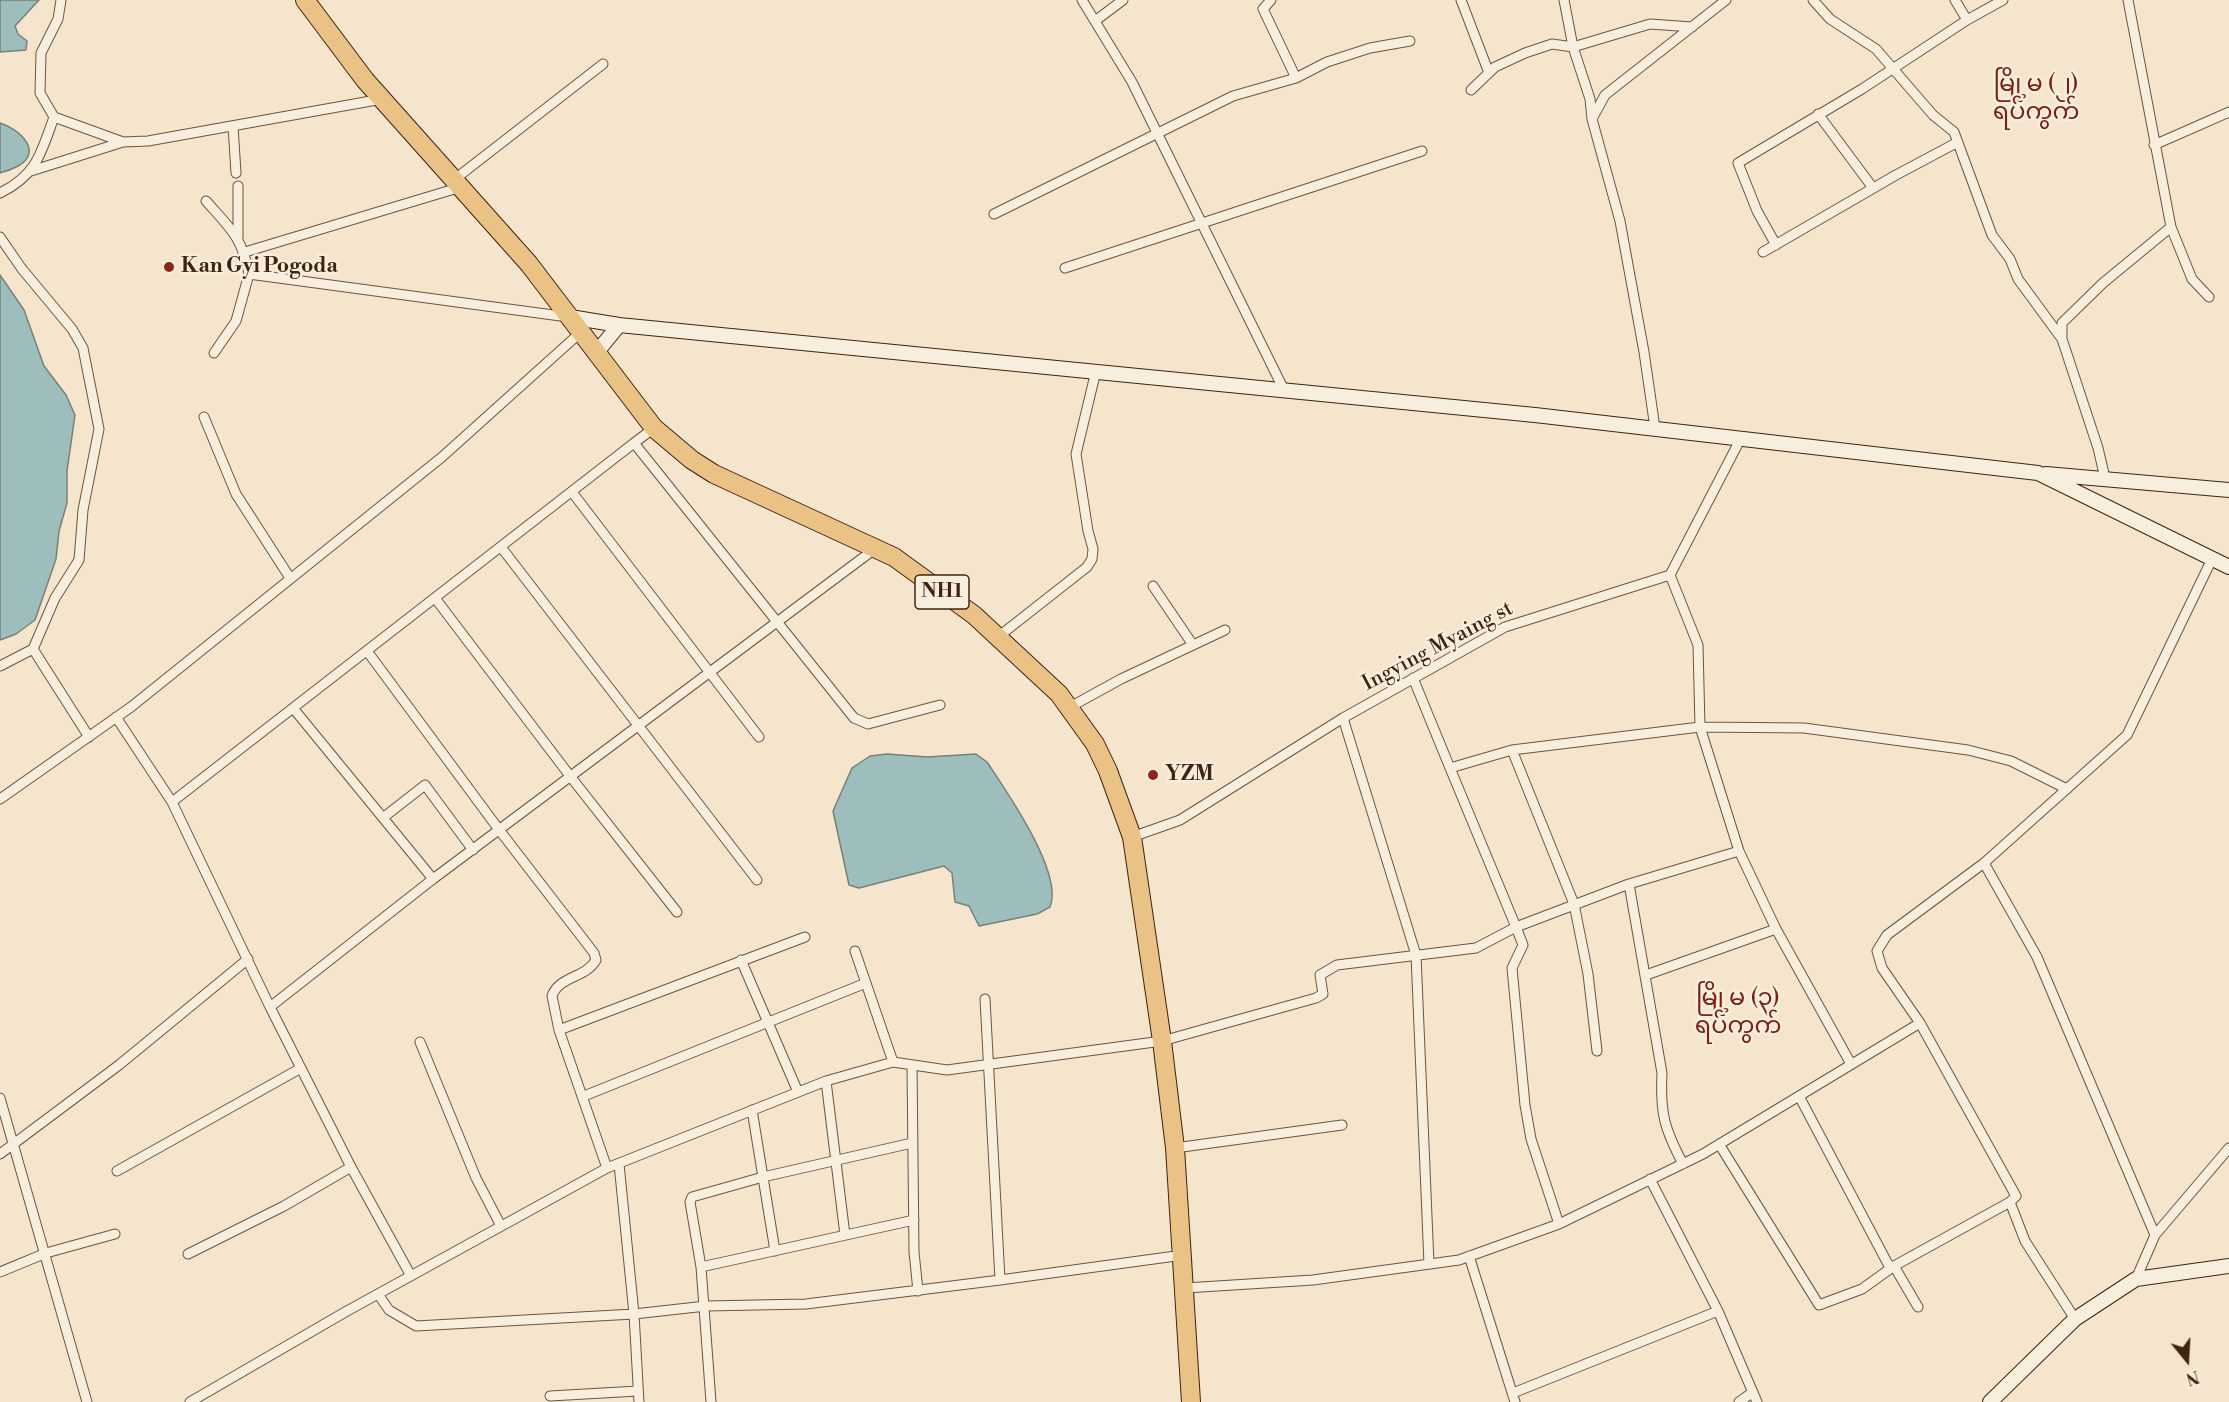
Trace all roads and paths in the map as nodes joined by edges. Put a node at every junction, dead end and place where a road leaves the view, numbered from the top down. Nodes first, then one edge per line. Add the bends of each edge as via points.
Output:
1 (61, 0) edge
2 (305, 0) edge
3 (1082, 0) edge
4 (1123, 0) edge
5 (1271, 0) edge
6 (1461, 0) edge
7 (1564, 0) edge
8 (1726, 0) edge
9 (1813, 0) edge
10 (1955, 0) edge
11 (2003, 0) edge
12 (2128, 0) edge
13 (1967, 20) junction
14 (1095, 21) junction
15 (1692, 27) junction
16 (1410, 41) dead end
17 (1573, 46) junction
18 (603, 64) dead end
19 (1892, 67) junction
20 (1489, 73) junction
21 (1296, 78) junction
22 (1471, 90) dead end
23 (382, 99) junction
24 (2229, 112) edge
25 (1818, 114) junction
26 (54, 117) junction
27 (1592, 119) junction
28 (233, 126) junction
29 (1157, 135) junction
30 (123, 142) junction
31 (1958, 142) junction
32 (2154, 145) junction
33 (1422, 151) dead end
34 (31, 171) junction
35 (236, 173) dead end
36 (458, 183) junction
37 (238, 186) dead end
38 (1873, 188) junction
39 (0, 193) edge
40 (206, 201) dead end
41 (994, 214) dead end
42 (1201, 224) junction
43 (2171, 227) junction
44 (0, 237) edge
45 (238, 237) junction
46 (1776, 245) junction
47 (245, 252) junction
48 (1763, 252) dead end
49 (1065, 268) dead end
50 (249, 274) junction
51 (2209, 297) dead end
52 (576, 324) junction
53 (619, 326) junction
54 (2062, 339) junction
55 (597, 352) junction
56 (214, 353) dead end
57 (1096, 371) junction
58 (1284, 390) junction
59 (204, 417) dead end
60 (654, 428) junction
61 (1655, 428) junction
62 (1741, 438) junction
63 (634, 443) junction
64 (2038, 473) junction
65 (2105, 478) junction
66 (2229, 490) edge
67 (572, 492) junction
68 (501, 547) junction
69 (876, 548) junction
70 (2212, 559) junction
71 (2229, 567) edge
72 (1670, 575) junction
73 (290, 578) junction
74 (1153, 586) dead end
75 (435, 598) junction
76 (776, 621) junction
77 (1225, 630) dead end
78 (998, 637) junction
79 (1193, 645) junction
80 (33, 649) junction
81 (367, 651) junction
82 (0, 666) edge
83 (709, 670) junction
84 (1413, 678) junction
85 (940, 705) dead end
86 (1070, 707) junction
87 (293, 708) junction
88 (116, 717) junction
89 (1343, 718) junction
90 (638, 726) junction
91 (1700, 727) junction
92 (759, 736) dead end
93 (89, 737) junction
94 (1512, 750) junction
95 (1450, 768) junction
96 (570, 776) junction
97 (2067, 789) junction
98 (0, 799) edge
99 (172, 802) junction
100 (384, 817) junction
101 (500, 831) junction
102 (1132, 837) junction
103 (473, 850) junction
104 (1739, 851) junction
105 (1984, 863) junction
106 (433, 879) junction
107 (757, 880) dead end
108 (1629, 884) junction
109 (1574, 904) junction
110 (677, 912) dead end
111 (1516, 927) junction
112 (1776, 929) junction
113 (805, 937) dead end
114 (855, 951) dead end
115 (1416, 955) junction
116 (248, 959) junction
117 (741, 960) junction
118 (1646, 975) junction
119 (866, 983) junction
120 (985, 999) dead end
121 (270, 1007) junction
122 (766, 1023) junction
123 (1920, 1023) junction
124 (559, 1030) junction
125 (1162, 1041) junction
126 (420, 1042) dead end
127 (1597, 1051) dead end
128 (893, 1062) junction
129 (1851, 1064) junction
130 (912, 1065) junction
131 (991, 1066) junction
132 (301, 1068) junction
133 (825, 1081) junction
134 (798, 1092) junction
135 (584, 1096) junction
136 (1798, 1096) junction
137 (0, 1098) edge
138 (752, 1110) junction
139 (1342, 1125) dead end
140 (12, 1143) junction
141 (912, 1143) junction
142 (1719, 1144) junction
143 (1175, 1148) junction
144 (2229, 1148) edge
145 (0, 1154) edge
146 (836, 1160) junction
147 (619, 1164) junction
148 (1683, 1164) junction
149 (351, 1167) junction
150 (607, 1168) junction
151 (117, 1172) dead end
152 (763, 1178) junction
153 (1650, 1179) junction
154 (2010, 1202) junction
155 (914, 1220) junction
156 (1559, 1224) junction
157 (501, 1226) junction
158 (115, 1234) dead end
159 (845, 1235) junction
160 (2155, 1235) junction
161 (775, 1251) junction
162 (45, 1253) junction
163 (189, 1254) dead end
164 (1183, 1255) junction
165 (1469, 1257) junction
166 (1429, 1264) junction
167 (1894, 1266) junction
168 (2229, 1266) edge
169 (701, 1267) junction
170 (0, 1272) edge
171 (411, 1276) junction
172 (2136, 1279) junction
173 (1000, 1280) junction
174 (1185, 1288) junction
175 (918, 1291) junction
176 (378, 1294) junction
177 (706, 1306) junction
178 (1918, 1307) dead end
179 (1718, 1311) junction
180 (634, 1314) junction
181 (2075, 1319) junction
182 (638, 1391) junction
183 (1753, 1392) junction
184 (550, 1396) dead end
185 (1514, 1398) edge
186 (201, 1399) edge
187 (87, 1402) edge
188 (190, 1402) edge
189 (639, 1402) edge
190 (711, 1402) edge
191 (1191, 1402) edge
192 (1739, 1402) edge
193 (1757, 1402) edge
194 (1990, 1402) edge

1 - 26 street via 58,19 41,53 40,93
2 - 23 highway, NH1
3 - 14 street
4 - 14 street
5 - 21 street via 1264,6 1264,13
6 - 20 street
7 - 17 street
8 - 15 street
9 - 19 street via 1830,19 1876,49
10 - 13 street
11 - 13 street
12 - 32 street
13 - 19 street
14 - 29 street via 1132,82
15 - 17 street via 1650,24
15 - 27 street via 1605,95
16 - 21 street via 1348,55
17 - 20 street via 1552,44
17 - 27 street via 1590,99
18 - 36 street
19 - 25 street
19 - 31 street via 1933,115 1954,132
20 - 22 street
21 - 29 street via 1233,96
23 - 28 street
23 - 36 highway, NH1
24 - 32 street
25 - 38 street
25 - 46 street via 1738,163
26 - 30 street
26 - 34 street
27 - 61 street via 1620,221
28 - 30 street
28 - 35 street
29 - 41 street
29 - 42 street
30 - 34 street
31 - 38 street
31 - 54 street via 1992,235
32 - 43 street
33 - 42 street
34 - 39 street
36 - 47 street
36 - 52 highway, NH1
37 - 45 street
38 - 46 street
40 - 45 street
42 - 49 street
42 - 58 street
43 - 51 street via 2192,279
43 - 54 street via 2062,323
44 - 80 street via 72,329 82,348 99,429 83,510 79,560 55,598
45 - 47 street
46 - 48 street
47 - 50 street
50 - 52 street
50 - 56 street via 236,321
52 - 53 main road
52 - 55 highway, NH1
52 - 73 street via 442,457
53 - 55 main road
53 - 57 main road
54 - 65 street
55 - 60 highway, NH1
57 - 58 main road
57 - 78 street via 1076,454 1092,559
58 - 61 main road
59 - 73 street via 236,494
60 - 63 street
60 - 69 highway, NH1 via 714,474
61 - 62 main road
62 - 64 main road
62 - 72 street
63 - 67 street
63 - 76 street
64 - 65 main road
64 - 70 main road
65 - 66 main road
67 - 68 street
67 - 83 street
68 - 75 street
68 - 90 street
69 - 76 street
69 - 78 highway, NH1 via 974,615
70 - 71 main road
70 - 97 street via 2127,735
72 - 84 street, Ingying Myaing st via 1505,627
72 - 91 street via 1698,645
73 - 88 street
74 - 79 street
75 - 81 street
75 - 96 street
76 - 83 street
76 - 85 street via 861,723
77 - 79 street
78 - 86 highway, NH1
79 - 86 street
80 - 82 street
80 - 93 street
81 - 87 street
81 - 101 street
83 - 90 street
83 - 92 street
84 - 89 street, Ingying Myaing st
84 - 95 street
86 - 102 highway, NH1 via 1108,771
87 - 99 street
87 - 100 street
88 - 93 street
88 - 99 street
89 - 102 street, Ingying Myaing st via 1180,820
89 - 115 street
90 - 96 street
90 - 107 street
91 - 94 street
91 - 97 street via 1804,728 1968,750 2012,761
91 - 104 street
93 - 98 street
94 - 95 street
94 - 109 street
95 - 111 street
96 - 101 street
96 - 110 street
97 - 105 street
99 - 116 street
100 - 103 street via 425,785
100 - 106 street
101 - 103 street
101 - 124 street via 594,953 592,968 554,990
102 - 125 highway, NH1
103 - 106 street
104 - 108 street
104 - 112 street
105 - 123 street via 1887,935 1877,951 1882,969
105 - 160 street via 2037,957
106 - 121 street
108 - 109 street
108 - 118 street
109 - 111 street
109 - 127 street via 1588,974
111 - 115 street via 1476,948
111 - 156 street via 1523,945 1512,968 1525,1105 1531,1139
112 - 118 street
112 - 129 street
113 - 117 street
114 - 119 street
115 - 125 street via 1337,965 1320,975 1323,994 1316,998
115 - 166 street
116 - 121 street
116 - 140 street via 111,1072
117 - 122 street
117 - 124 street
118 - 148 street via 1662,1073 1660,1099 1665,1129
119 - 122 street
119 - 128 street
120 - 131 street
121 - 132 street
122 - 134 street
122 - 135 street
123 - 129 street
123 - 154 street via 2016,1196
124 - 135 street
125 - 131 street
125 - 143 highway, NH1
126 - 157 street via 476,1178
128 - 130 street
128 - 133 street
129 - 136 street
130 - 131 street via 947,1070
130 - 141 street
131 - 173 street
132 - 149 street
132 - 151 street
133 - 134 street
133 - 146 street
134 - 138 street
135 - 150 street
136 - 142 street
136 - 167 street via 1889,1266
137 - 140 street
138 - 147 street
138 - 152 street
139 - 143 street
140 - 145 street
140 - 162 street
141 - 146 street
141 - 155 street
142 - 148 street
142 - 167 street via 1819,1305 1862,1289
143 - 164 highway, NH1
144 - 160 street
146 - 152 street
146 - 159 street
147 - 150 street
147 - 180 street
148 - 153 street
149 - 163 street
149 - 171 street
150 - 157 street
152 - 161 street
152 - 169 street via 692,1197
153 - 156 street
153 - 179 street
154 - 167 street
154 - 181 street via 2025,1241
155 - 159 street
155 - 175 street
156 - 165 street
157 - 171 street
158 - 162 street
159 - 161 street
160 - 172 street
161 - 169 street
162 - 170 street
162 - 187 street
164 - 173 street
164 - 174 highway, NH1
165 - 166 street
165 - 185 street
166 - 174 street via 1313,1280
167 - 178 street
168 - 172 main road
169 - 177 street
171 - 176 street
172 - 181 main road
173 - 175 street
174 - 191 highway, NH1
175 - 177 street via 806,1304
176 - 180 street via 389,1310 416,1326
176 - 186 street
177 - 180 street
177 - 190 street
179 - 183 street
179 - 185 street
180 - 182 street
181 - 194 main road
182 - 184 street
182 - 189 street
183 - 192 street
183 - 193 street
186 - 188 street

